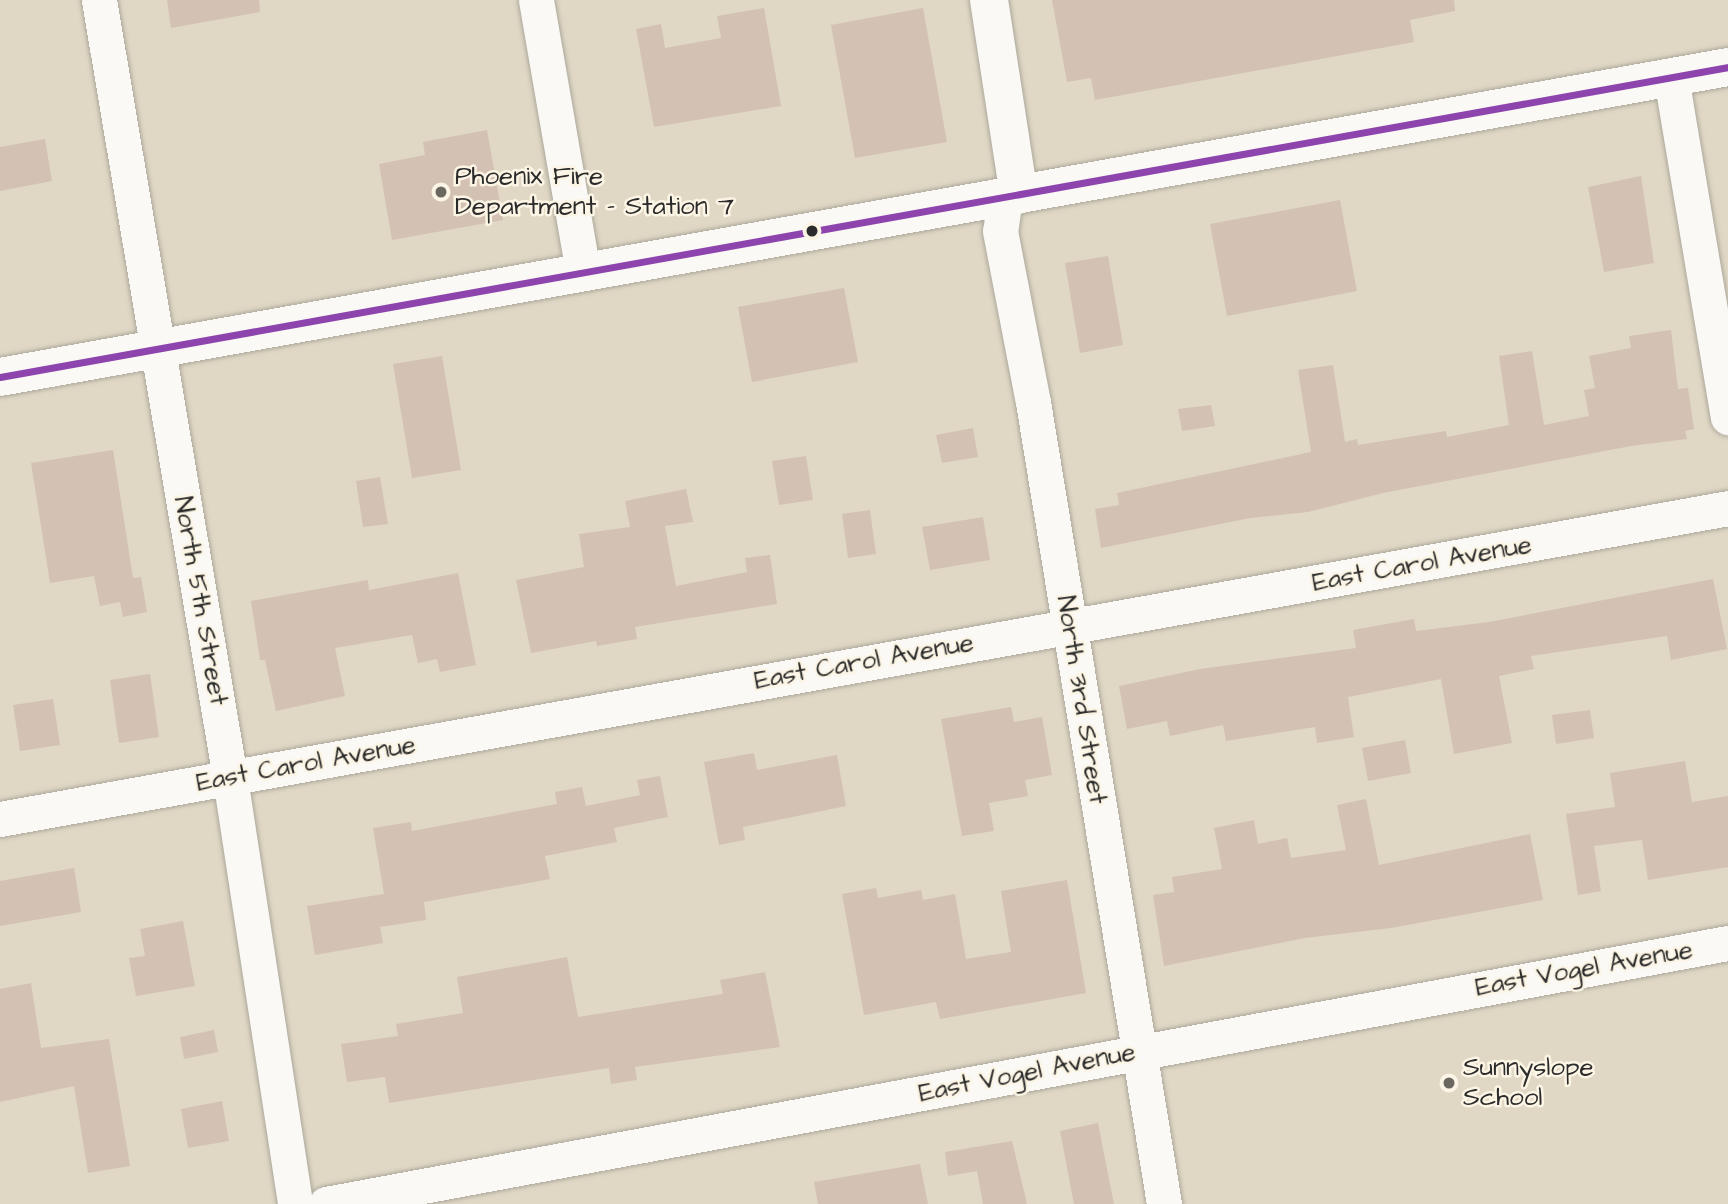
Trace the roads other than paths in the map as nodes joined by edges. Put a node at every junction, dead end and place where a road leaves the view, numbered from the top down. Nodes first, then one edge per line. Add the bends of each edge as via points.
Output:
1 (99, 0) edge
2 (536, 0) edge
3 (989, 0) edge
4 (1728, 67) edge
5 (1671, 77) junction
6 (1012, 196) junction
7 (583, 273) junction
8 (157, 349) junction
9 (0, 377) edge
10 (1728, 417) edge
11 (1728, 508) edge
12 (1069, 628) junction
13 (230, 778) junction
14 (0, 819) edge
15 (1728, 943) edge
16 (1137, 1052) junction
17 (295, 1204) edge
18 (326, 1204) edge
19 (1164, 1204) edge

1 - 8 street, North 5th Street
2 - 7 street
3 - 6 street, North 3rd Street
4 - 5 street
5 - 6 street
5 - 10 street
6 - 7 street
6 - 12 street, North 3rd Street via 1000,231
7 - 8 street
8 - 9 street
8 - 13 street, North 5th Street
11 - 12 street, East Carol Avenue
12 - 13 street, East Carol Avenue
12 - 16 street, North 3rd Street
13 - 14 street, East Carol Avenue
13 - 17 street, North 5th Street
15 - 16 street, East Vogel Avenue
16 - 18 street, East Vogel Avenue
16 - 19 street, North 3rd Street

